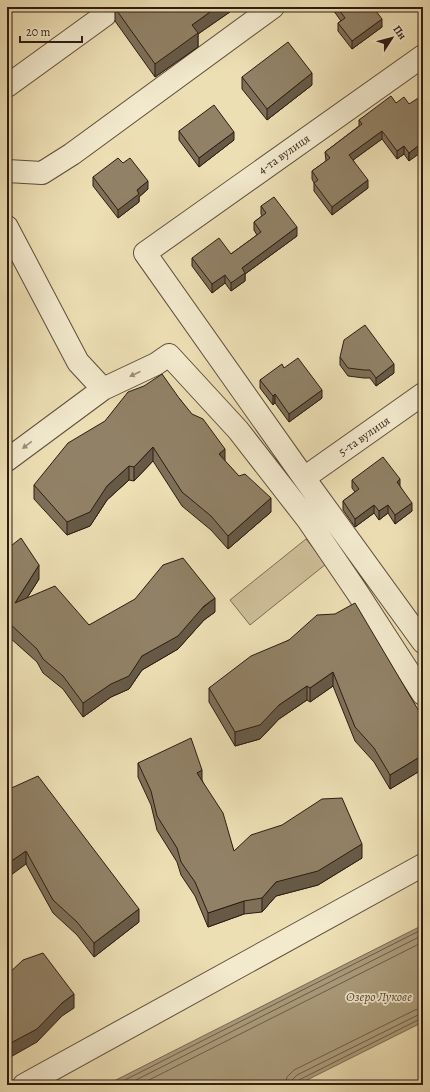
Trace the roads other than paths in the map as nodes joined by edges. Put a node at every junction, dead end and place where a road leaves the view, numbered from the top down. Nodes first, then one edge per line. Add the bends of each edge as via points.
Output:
1 (273, 7) edge
2 (105, 14) dead end
3 (423, 56) edge
4 (7, 86) edge
5 (7, 171) edge
6 (7, 227) edge
7 (103, 389) junction
8 (423, 394) edge
9 (7, 460) edge
10 (304, 478) junction
11 (423, 642) edge
12 (423, 694) edge
13 (423, 865) edge
14 (24, 1085) edge

1 - 5 street via 72,154 42,173
2 - 4 street
3 - 10 street, 4-та вулиця via 145,253
6 - 7 street via 78,362
7 -> 9 street
12 -> 7 street via 308,520 238,430 169,355 156,364
8 - 10 street, 5-та вулиця
10 - 11 street
13 - 14 street

